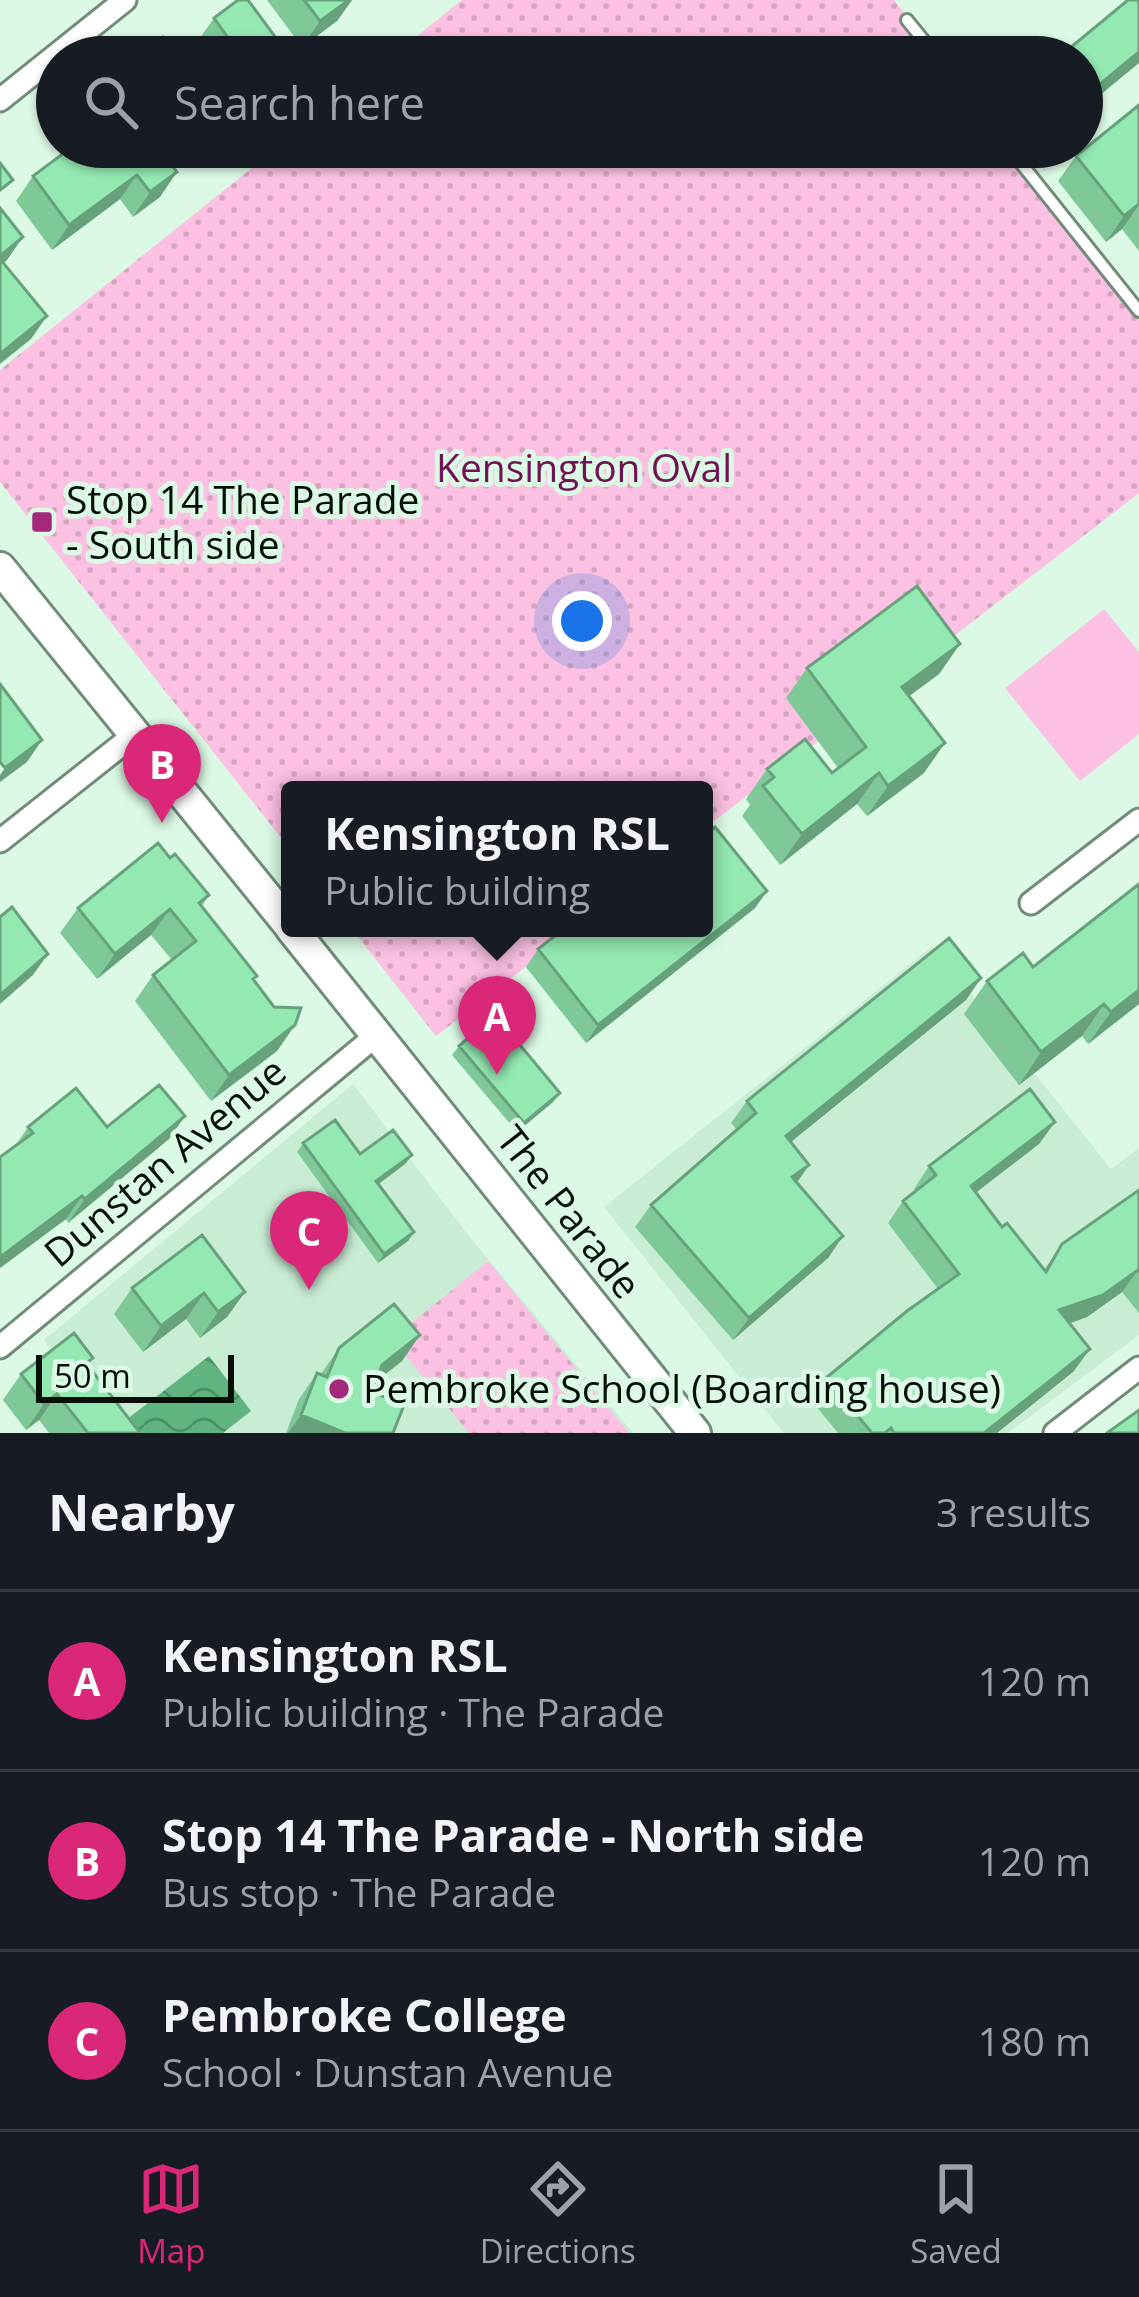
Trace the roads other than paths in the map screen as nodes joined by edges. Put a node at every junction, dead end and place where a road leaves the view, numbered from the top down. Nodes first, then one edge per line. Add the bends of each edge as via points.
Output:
1 (125, 0) edge
2 (908, 20) dead end
3 (80, 36) edge
4 (921, 36) edge
5 (36, 71) edge
6 (0, 100) edge
7 (1025, 168) edge
8 (1139, 311) edge
9 (0, 568) edge
10 (134, 735) junction
11 (1139, 820) edge
12 (0, 841) edge
13 (1031, 903) dead end
14 (281, 915) edge
15 (299, 937) edge
16 (378, 1034) junction
17 (0, 1347) edge
18 (1139, 1368) edge
19 (695, 1433) edge
20 (1055, 1433) edge

1 - 3 street
2 - 4 lane
5 - 6 street
7 - 8 lane
9 - 10 main road, The Parade
10 - 12 street
10 - 14 main road, The Parade
11 - 13 street
15 - 16 main road, The Parade
16 - 17 street, Dunstan Avenue
16 - 19 main road, The Parade
18 - 20 street

